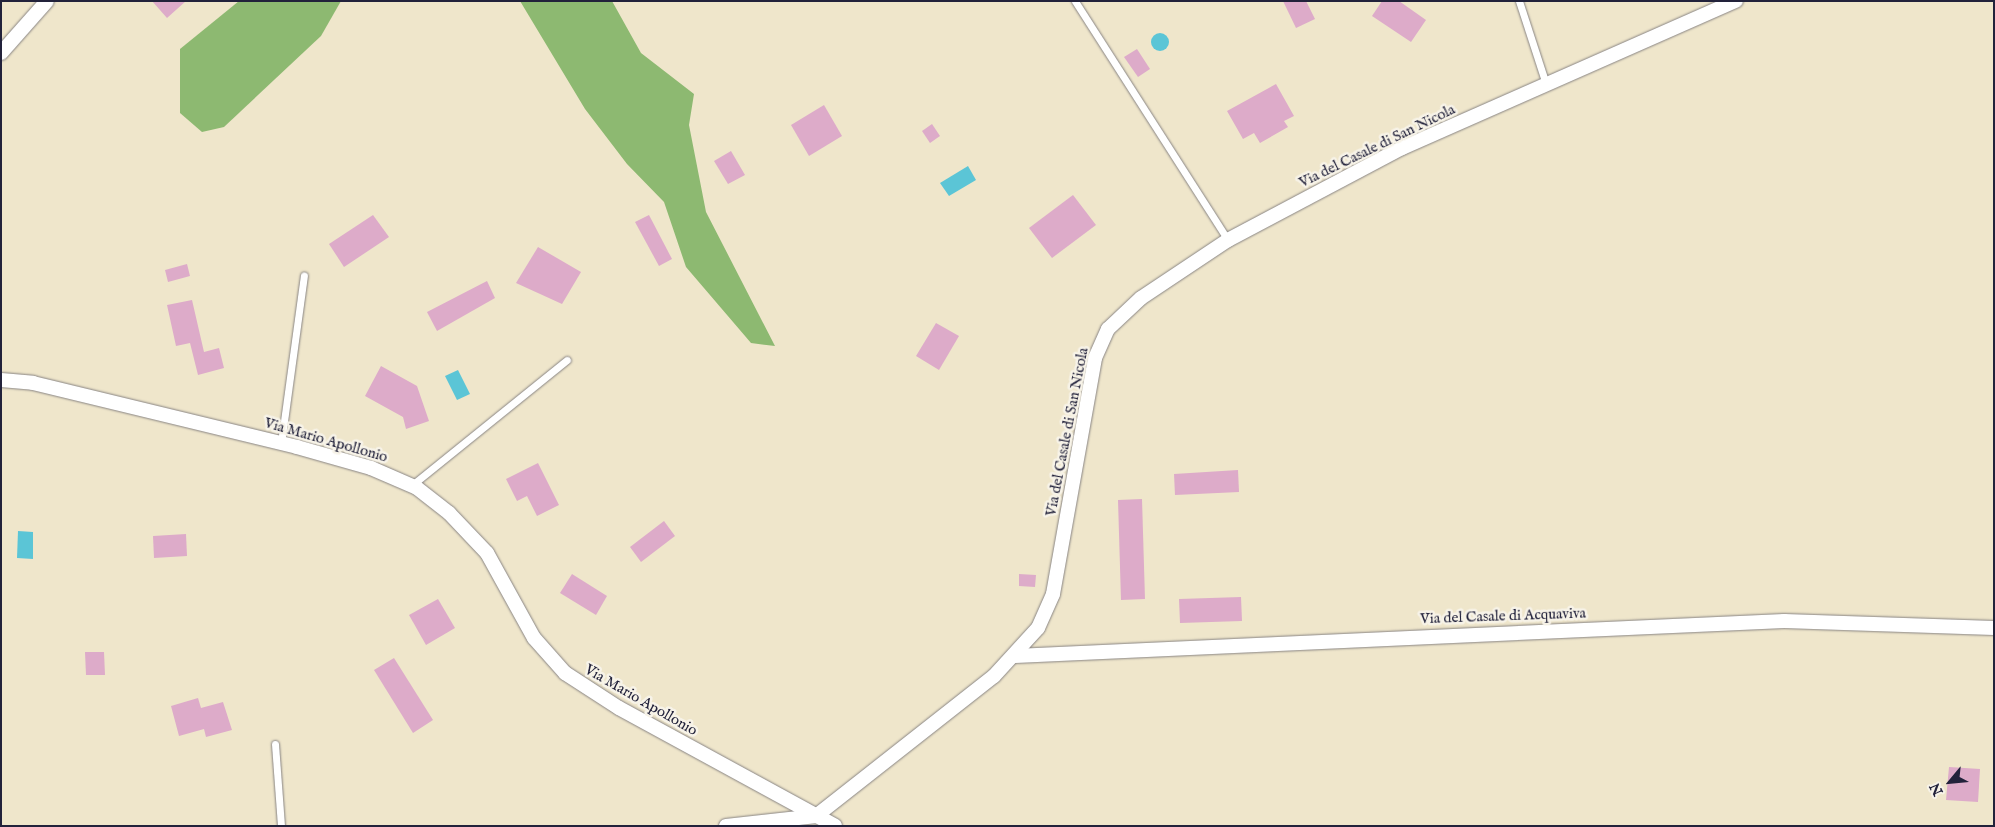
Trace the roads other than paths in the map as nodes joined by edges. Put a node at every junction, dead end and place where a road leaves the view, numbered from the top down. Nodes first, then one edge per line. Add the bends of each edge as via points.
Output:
1 (47, 1) edge
2 (1075, 1) edge
3 (1519, 1) edge
4 (1736, 1) edge
5 (1, 53) edge
6 (1546, 84) junction
7 (1228, 240) junction
8 (304, 276) dead end
9 (567, 360) dead end
10 (1, 380) edge
11 (281, 443) junction
12 (412, 486) junction
13 (1994, 628) edge
14 (1015, 656) junction
15 (275, 744) dead end
16 (816, 816) junction
17 (280, 826) edge
18 (726, 826) edge
19 (835, 826) edge

1 - 5 street
2 - 7 lane
3 - 6 lane
4 - 6 street, Via del Casale di San Nicola
6 - 7 street, Via del Casale di San Nicola via 1402,148
7 - 14 street, Via del Casale di San Nicola via 1140,298 1103,337 1093,367 1053,594 1038,628
8 - 11 lane
9 - 12 lane
10 - 11 street, Via Mario Apollonio via 33,383
11 - 12 street, Via Mario Apollonio via 371,468
12 - 16 street, Via Mario Apollonio via 449,513 487,553 534,638 564,673
13 - 14 street, Via del Casale di Acquaviva via 1784,621
14 - 16 street, Via del Casale di San Nicola
15 - 17 lane
16 - 18 street
16 - 19 street, Via Mario Apollonio

